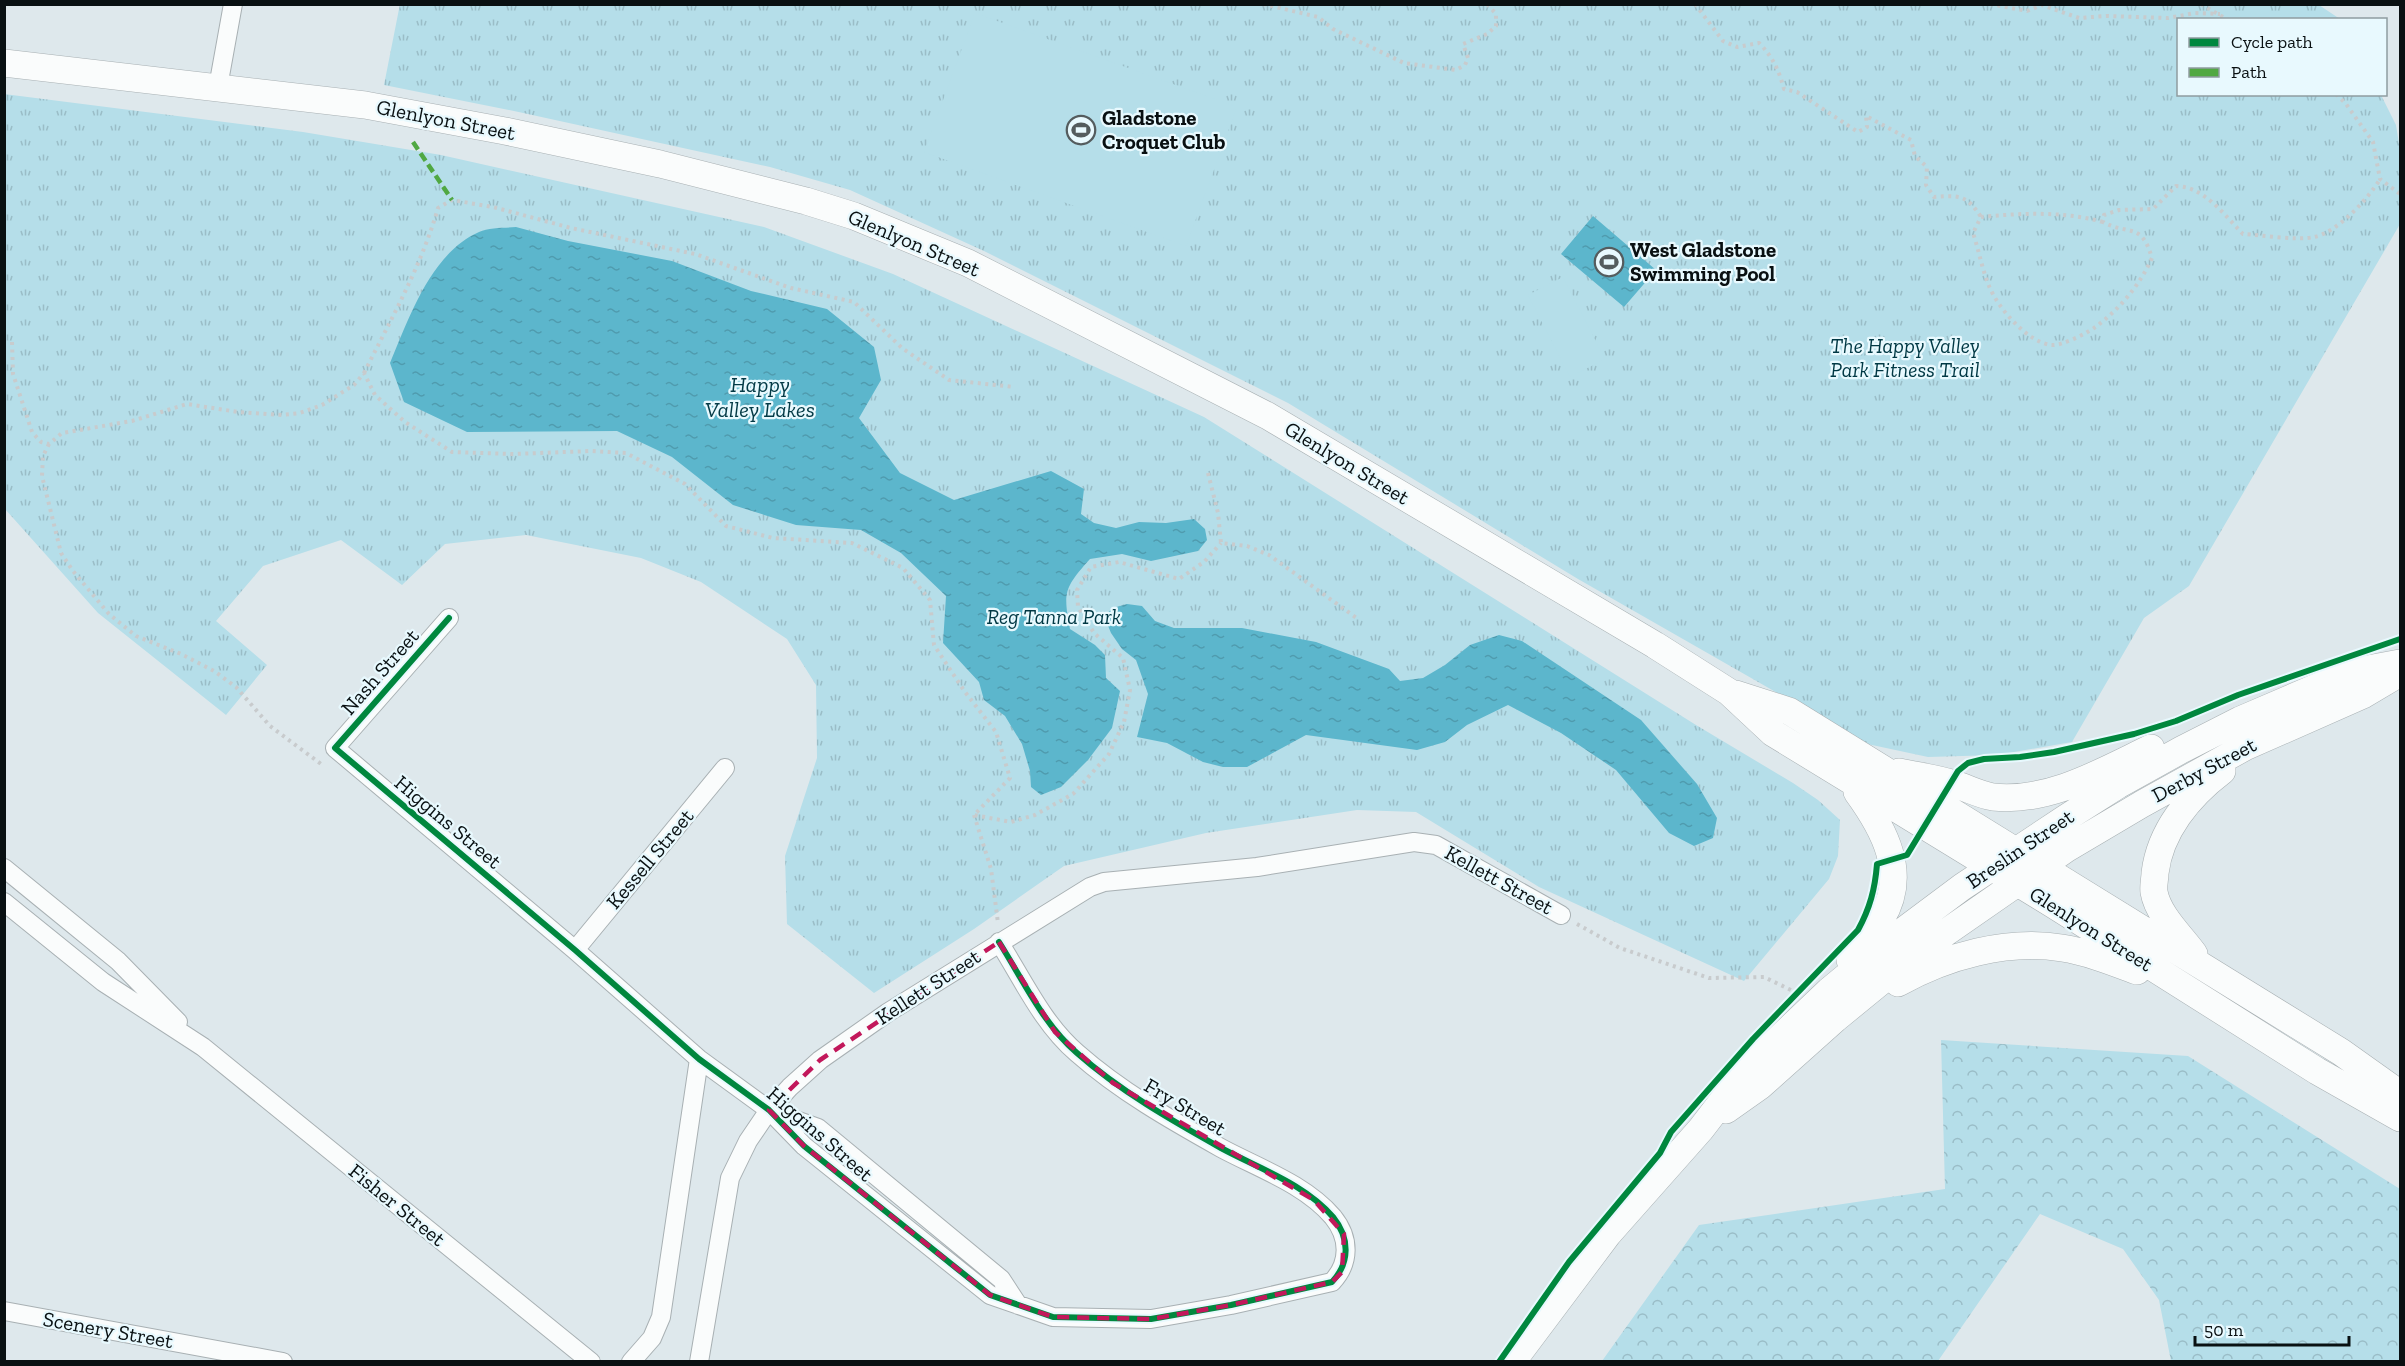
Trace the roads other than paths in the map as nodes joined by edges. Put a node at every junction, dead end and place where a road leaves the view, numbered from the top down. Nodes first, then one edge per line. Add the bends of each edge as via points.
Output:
1 (233, 4) edge
2 (4, 63) edge
3 (218, 87) junction
4 (449, 618) dead end
5 (2400, 663) edge
6 (2400, 672) edge
7 (1729, 692) junction
8 (2240, 720) junction
9 (2271, 734) junction
10 (335, 748) joint
11 (725, 768) dead end
12 (1883, 769) junction
13 (1850, 782) junction
14 (2015, 851) junction
15 (2040, 866) junction
16 (1992, 867) junction
17 (4, 868) edge
18 (2016, 882) junction
19 (4, 902) edge
20 (1560, 915) road end
21 (999, 942) junction
22 (575, 950) junction
23 (2202, 965) junction
24 (2181, 986) junction
25 (1817, 988) junction
26 (1854, 1003) junction
27 (203, 1047) junction
28 (699, 1059) junction
29 (2400, 1094) edge
30 (769, 1110) junction
31 (2400, 1118) edge
32 (1701, 1129) junction
33 (1332, 1282) joint
34 (4, 1311) edge
35 (581, 1359) edge
36 (283, 1362) edge
37 (632, 1362) edge
38 (699, 1362) edge
39 (1512, 1362) edge

1 - 3 street
2 - 3 main road, Glenlyon Street
3 - 7 main road, Glenlyon Street via 365,105 505,131 754,186 854,216 968,263 1268,416
4 - 10 street, Nash Street
5 - 8 main road, Breslin Street via 2352,672
6 - 9 main road, Derby Street via 2363,695
7 - 12 main road, Glenlyon Street via 1789,711
7 - 13 main road, Glenlyon Street via 1773,733
8 - 12 main road via 2159,744 2088,778 2018,797 1991,797 1952,783
8 - 14 main road, Breslin Street via 2118,785
9 - 15 main road, Derby Street via 2142,804
9 - 23 main road via 2209,782 2183,809 2163,839 2154,891 2162,911
10 - 22 street, Higgins Street
11 - 22 street, Kessell Street
12 - 14 main road, Glenlyon Street
13 - 16 main road, Glenlyon Street
13 - 25 main road via 1886,837 1892,861 1892,888 1881,919
14 - 15 main road, Glenlyon Street
14 - 16 main road, Breslin Street
15 - 18 main road, Derby Street
15 - 23 main road, Glenlyon Street
16 - 18 main road, Glenlyon Street
16 - 25 main road, Breslin Street
17 - 27 street, Fisher Street via 118,961
18 - 24 main road, Glenlyon Street
18 - 26 main road, Breslin Street
19 - 27 street, Fisher Street via 103,982
20 - 21 street, Kellett Street via 1436,845 1414,842 1257,867 1104,882
21 - 30 street, Kellett Street via 820,1060
21 - 33 street, Fry Street via 1055,1032 1105,1076 1220,1147 1294,1186 1332,1217 1344,1234 1345,1256 1342,1272
22 - 28 street, Higgins Street
23 - 29 main road, Glenlyon Street
24 - 26 main road via 2097,957 2061,948 2027,947 1956,956
24 - 31 main road, Glenlyon Street
25 - 32 main road, Breslin Street
26 - 32 main road, Breslin Street via 1761,1086
27 - 35 street, Fisher Street
28 - 30 street, Higgins Street
28 - 37 street via 661,1317 652,1338
30 - 33 street, Higgins Street via 804,1146 990,1295 1053,1317 1150,1318
30 - 38 street, Kellett Street via 730,1178
32 - 39 main road, Breslin Street via 1608,1233
34 - 36 street, Scenery Street

